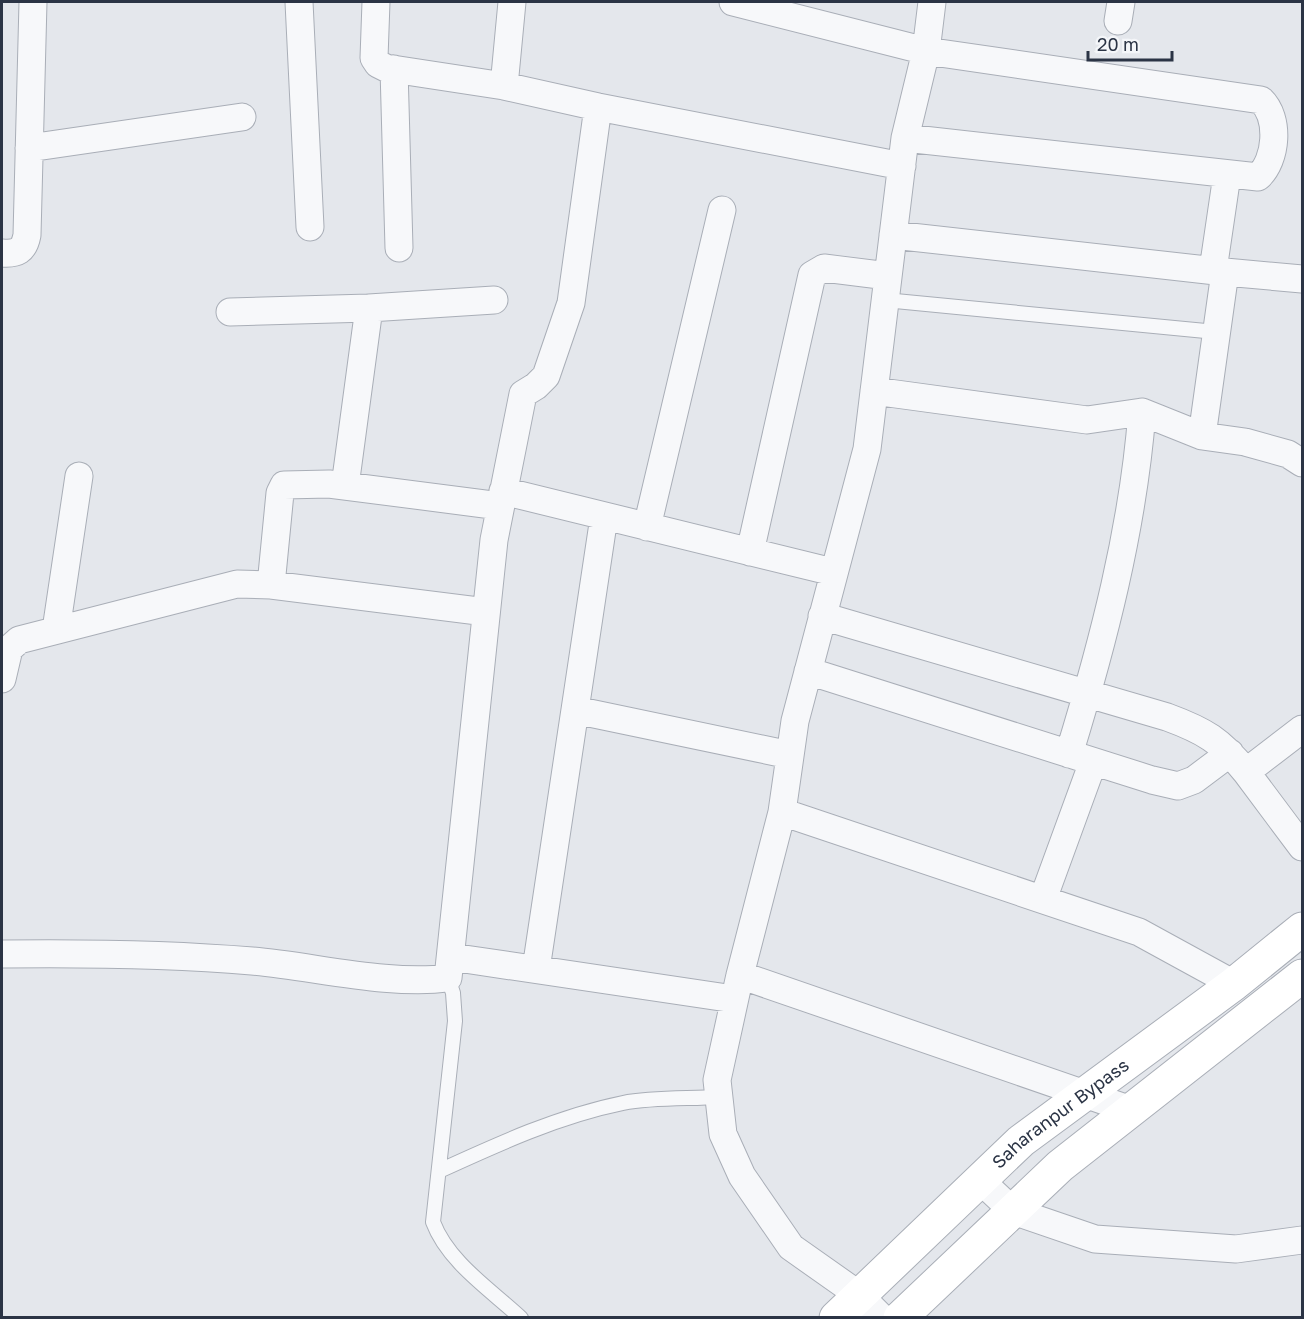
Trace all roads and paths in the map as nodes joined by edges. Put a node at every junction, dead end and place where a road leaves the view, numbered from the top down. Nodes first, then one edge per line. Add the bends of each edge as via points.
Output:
1 (33, 2) edge
2 (299, 2) edge
3 (376, 2) edge
4 (512, 2) edge
5 (733, 2) edge
6 (932, 2) edge
7 (926, 51) junction
8 (394, 69) junction
9 (504, 86) junction
10 (598, 107) junction
11 (242, 117) dead end
12 (905, 138) junction
13 (29, 148) junction
14 (902, 166) junction
15 (1227, 175) junction
16 (722, 210) dead end
17 (310, 227) dead end
18 (893, 235) junction
19 (399, 248) dead end
20 (2, 253) edge
21 (1219, 271) junction
22 (1302, 279) edge
23 (887, 288) junction
24 (494, 300) dead end
25 (369, 308) junction
26 (230, 312) dead end
27 (1216, 332) junction
28 (874, 392) junction
29 (1142, 412) junction
30 (1202, 436) junction
31 (1302, 463) edge
32 (79, 476) dead end
33 (345, 486) junction
34 (502, 499) junction
35 (604, 517) junction
36 (647, 527) junction
37 (750, 552) junction
38 (833, 572) junction
39 (271, 585) junction
40 (486, 612) junction
41 (822, 616) junction
42 (56, 630) junction
43 (808, 672) junction
44 (2, 679) edge
45 (1087, 693) junction
46 (575, 710) junction
47 (1302, 729) edge
48 (790, 755) junction
49 (1081, 758) junction
50 (1238, 762) junction
51 (782, 812) junction
52 (1302, 847) edge
53 (1043, 899) junction
54 (1302, 929) edge
55 (2, 954) edge
56 (449, 967) junction
57 (536, 969) junction
58 (1302, 976) edge
59 (1234, 984) junction
60 (737, 987) junction
61 (1084, 1093) junction
62 (719, 1097) junction
63 (1131, 1110) junction
64 (439, 1171) junction
65 (980, 1180) junction
66 (1013, 1211) junction
67 (1302, 1240) edge
68 (871, 1306) edge
69 (521, 1317) edge
70 (836, 1317) edge
71 (900, 1317) edge

1 - 13 street
2 - 17 street
3 - 8 street via 374,58 378,64
4 - 9 street
5 - 7 street
6 - 7 street
7 - 12 street
7 - 15 street via 1261,100 1273,115 1274,128 1263,172 1258,177
8 - 9 street
8 - 19 street
9 - 10 street
10 - 14 street
10 - 34 street via 571,303 546,376 523,394
11 - 13 street
12 - 14 street
12 - 15 street
13 - 20 street via 25,246
14 - 18 street
15 - 21 street
16 - 36 street
18 - 21 street
18 - 23 street
21 - 22 street
21 - 27 street
23 - 27 lane
23 - 28 street
23 - 37 street via 824,268 812,275
24 - 25 street
25 - 26 street
25 - 33 street
27 - 30 street
28 - 29 street via 1087,420
28 - 38 street via 867,449
29 - 30 street
29 - 45 street via 1139,457 1122,556
30 - 31 street via 1266,448
32 - 42 street
33 - 34 street
33 - 39 street via 284,485
34 - 35 street
34 - 40 street
35 - 36 street
35 - 46 street
36 - 37 street
37 - 38 street
38 - 41 street
39 - 40 street
39 - 42 street via 237,584
40 - 56 street
41 - 43 street
41 - 45 street
42 - 44 street via 19,640 9,649
43 - 48 street
43 - 49 street
45 - 49 street
45 - 50 street via 1203,730
46 - 48 street
46 - 57 street
47 - 50 street
48 - 51 street
49 - 50 street via 1179,786
49 - 53 street
50 - 52 street
51 - 53 street
51 - 60 street
53 - 59 street via 1139,932
54 - 59 main road, Saharanpur Bypass
55 - 56 street via 252,961 417,980
56 - 57 street
56 - 64 lane via 455,1022
57 - 60 street
58 - 63 main road
59 - 61 main road, Saharanpur Bypass
60 - 61 street
60 - 62 street via 717,1080
61 - 63 street
61 - 65 main road, Saharanpur Bypass via 1021,1141
62 - 64 lane via 624,1103 589,1112 523,1133
62 - 68 street via 723,1134 742,1176 791,1247
63 - 66 main road via 1060,1166
64 - 69 lane via 433,1222 438,1236 457,1259
65 - 66 street
65 - 68 main road, Saharanpur Bypass
66 - 67 street via 1095,1239 1236,1249
66 - 71 main road
68 - 70 main road, Saharanpur Bypass

